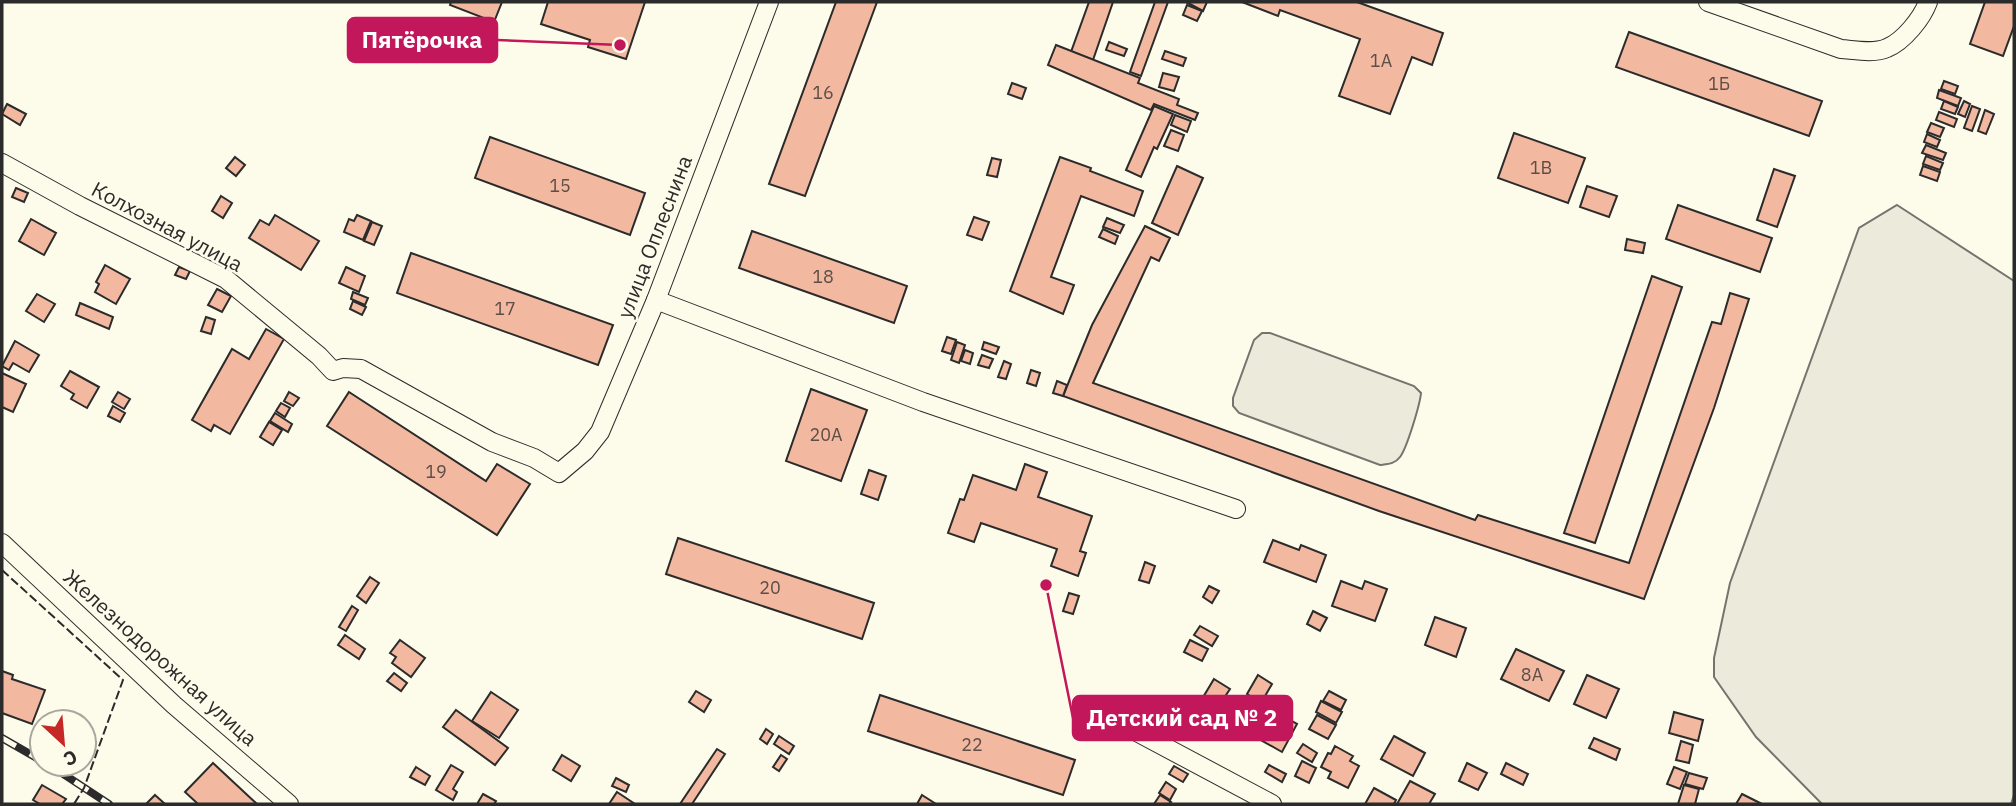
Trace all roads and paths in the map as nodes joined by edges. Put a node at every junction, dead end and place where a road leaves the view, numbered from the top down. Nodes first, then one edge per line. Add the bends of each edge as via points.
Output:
1 (769, 2) edge
2 (1708, 2) edge
3 (1928, 2) edge
4 (2, 163) edge
5 (656, 300) junction
6 (559, 473) joint
7 (1236, 509) dead end
8 (2, 543) edge
9 (1135, 731) dead end
10 (289, 804) edge
11 (1272, 804) edge

1 - 5 street, улица Оплеснина
2 - 3 street via 1841,49 1864,51 1886,49 1907,33
4 - 6 street, Колхозная улица via 226,279 333,371 361,369 492,442
5 - 6 street, улица Оплеснина via 600,432 586,451
5 - 7 street via 923,402
8 - 10 street, Железнодорожная улица via 174,705
9 - 11 street

